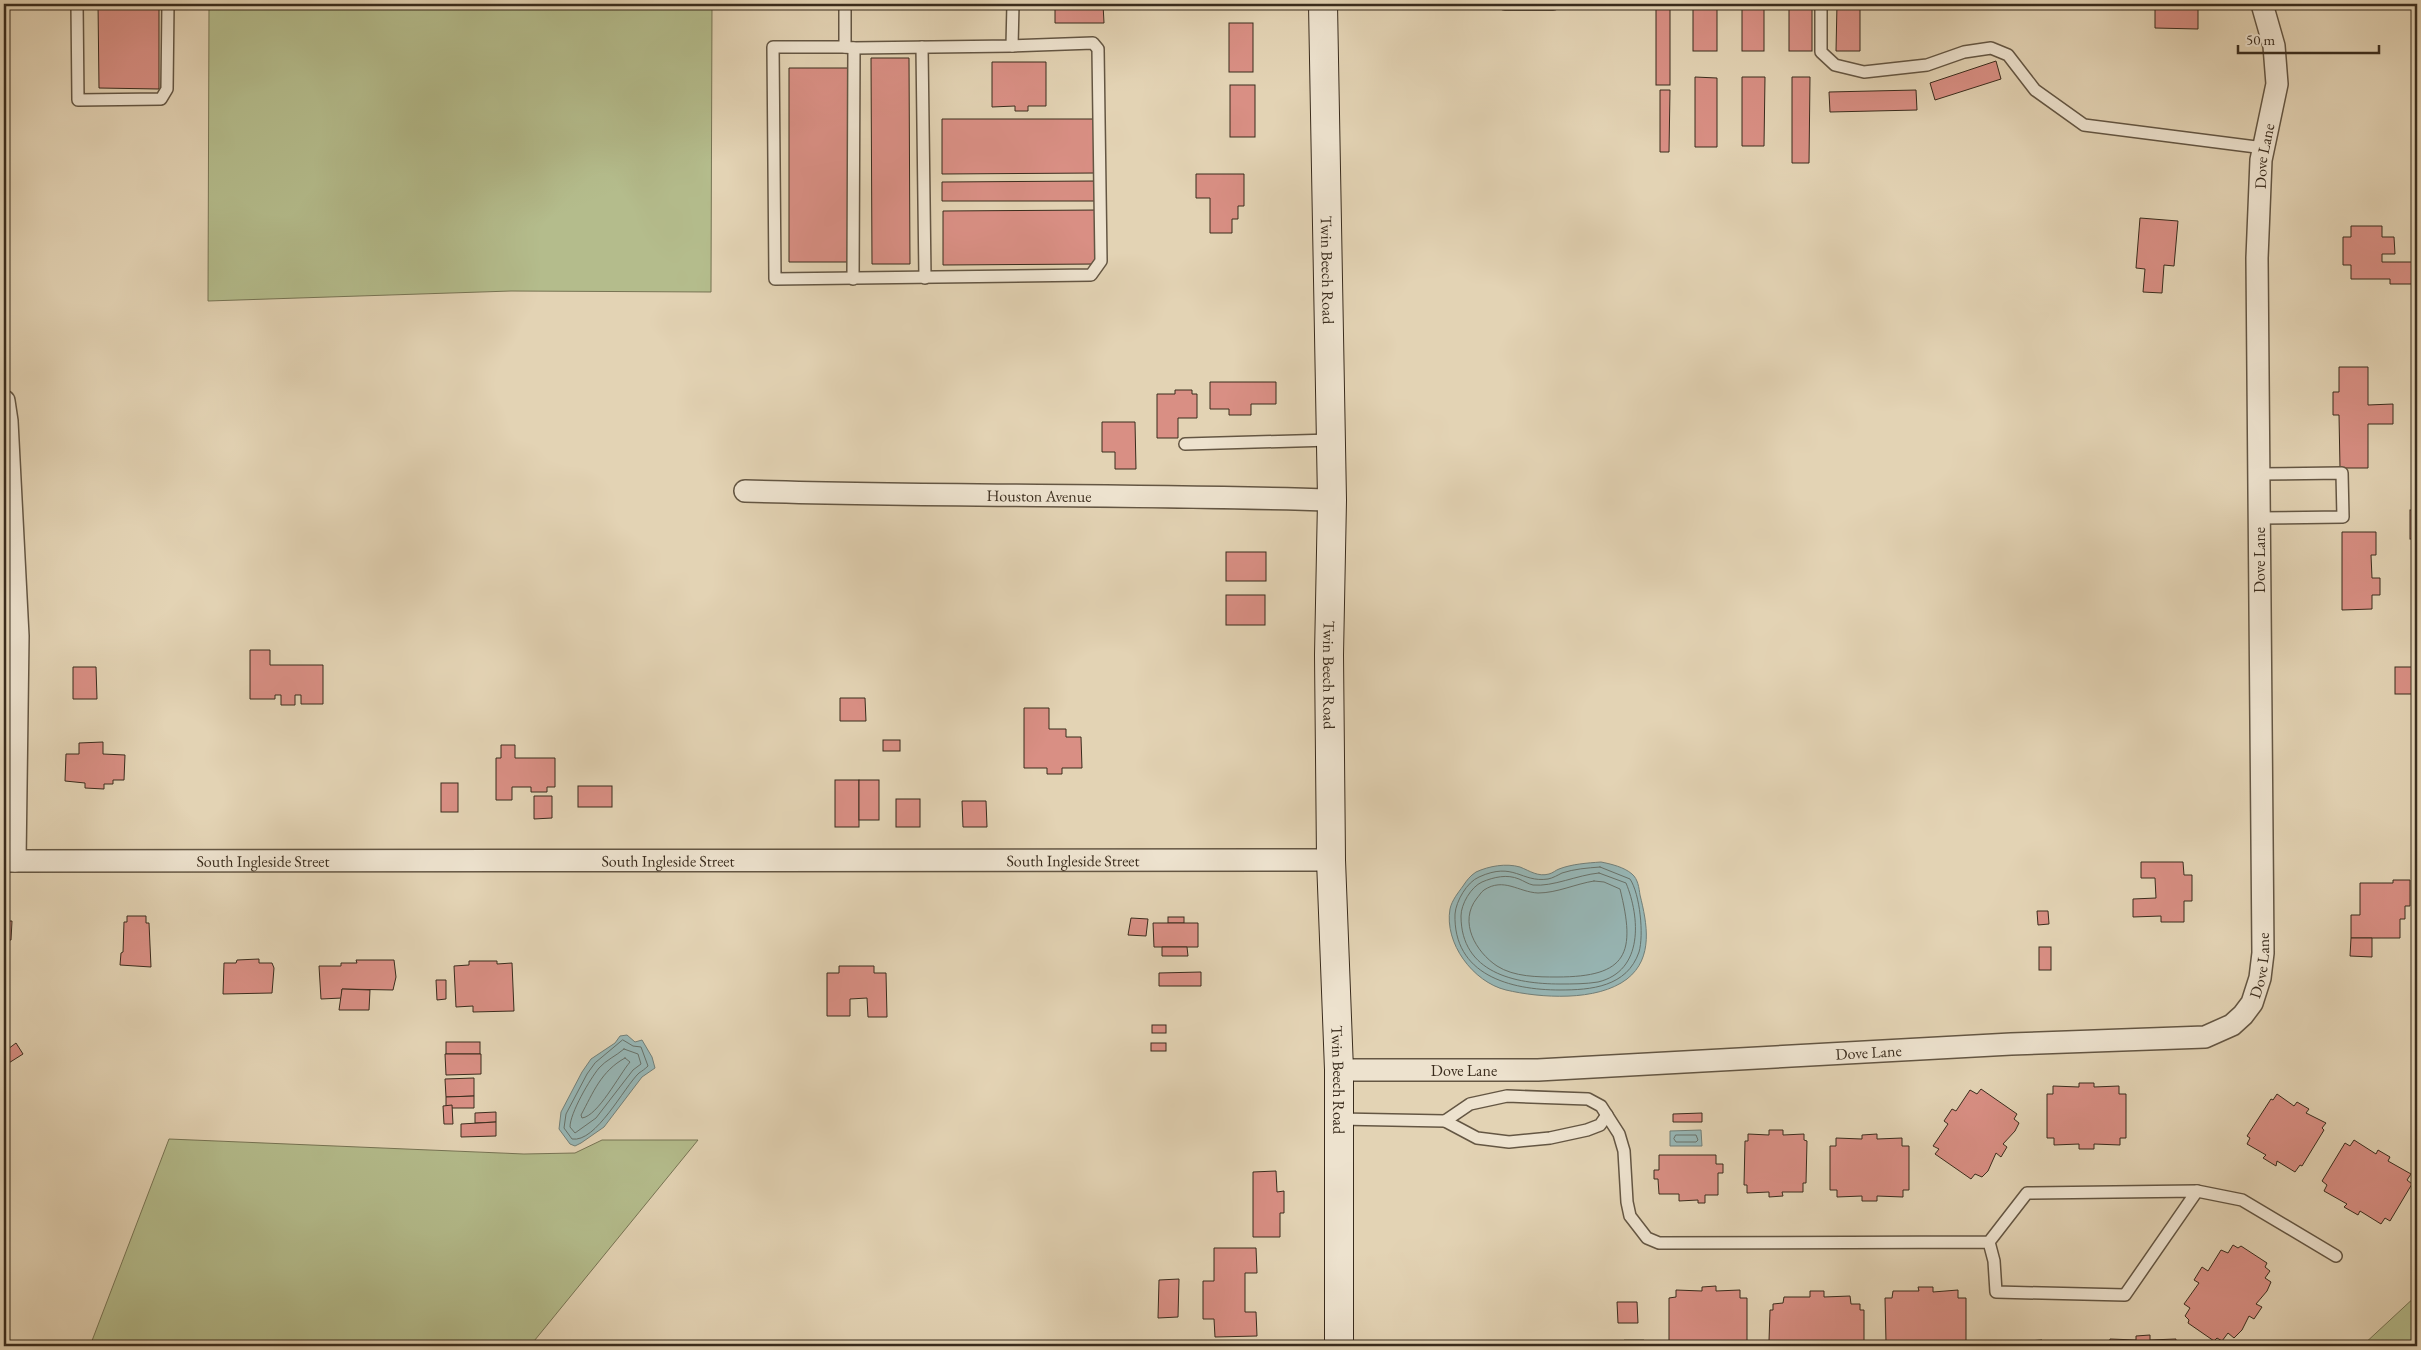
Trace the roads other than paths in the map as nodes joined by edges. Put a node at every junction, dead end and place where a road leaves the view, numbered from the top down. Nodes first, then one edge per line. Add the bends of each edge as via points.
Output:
1 (77, 4) edge
2 (168, 4) edge
3 (845, 4) edge
4 (1013, 4) edge
5 (1324, 4) edge
6 (1505, 4) edge
7 (1553, 4) edge
8 (1821, 4) edge
9 (2262, 4) edge
10 (1012, 46) junction
11 (849, 47) junction
12 (922, 47) junction
13 (2264, 148) junction
14 (924, 278) junction
15 (853, 279) junction
16 (4, 401) edge
17 (1331, 440) junction
18 (1185, 444) dead end
19 (2258, 474) junction
20 (746, 491) dead end
21 (1332, 500) junction
22 (2259, 518) junction
23 (1331, 860) junction
24 (10, 861) edge
25 (1339, 1070) junction
26 (1607, 1115) junction
27 (1339, 1119) junction
28 (1445, 1121) junction
29 (2197, 1191) junction
30 (1989, 1242) junction
31 (2336, 1256) dead end
32 (1339, 1346) edge

1 - 2 lane via 78,100 161,98 167,89
3 - 11 lane
4 - 10 lane
5 - 17 street, Twin Beech Road
6 - 7 lane
8 - 13 lane via 1821,52 1835,65 1864,72 1927,65 1964,52 1991,48 2008,55 2035,90 2084,125
9 - 13 street, Dove Lane via 2277,65 2277,84
10 - 12 lane
10 - 14 lane via 1093,43 1098,49 1101,261 1091,275
11 - 12 lane
11 - 15 lane
11 - 15 lane via 773,47 775,279
12 - 14 lane
13 - 19 street, Dove Lane via 2259,180 2257,248
14 - 15 lane
16 - 24 street via 18,636
17 - 18 lane
17 - 21 street, Twin Beech Road
19 - 22 street, Dove Lane
19 - 22 lane via 2342,473 2343,517
20 - 21 street, Houston Avenue via 902,496
21 - 23 street, Twin Beech Road via 1329,656
22 - 25 street, Dove Lane via 2263,953 2252,1003 2232,1025 2204,1037 2168,1040 2011,1044 1538,1070
23 - 24 street, South Ingleside Street
23 - 25 street, Twin Beech Road
25 - 27 street, Twin Beech Road
26 - 28 lane via 1600,1126 1587,1130 1509,1142 1477,1138
26 - 28 lane via 1601,1106 1588,1099 1507,1096 1470,1104
26 - 30 lane via 1619,1134 1624,1151 1630,1216 1647,1238 1659,1243
27 - 28 lane
27 - 32 street, Twin Beech Road
29 - 30 lane via 2027,1193
29 - 30 lane via 2126,1295 1996,1292
29 - 31 lane via 2242,1200

